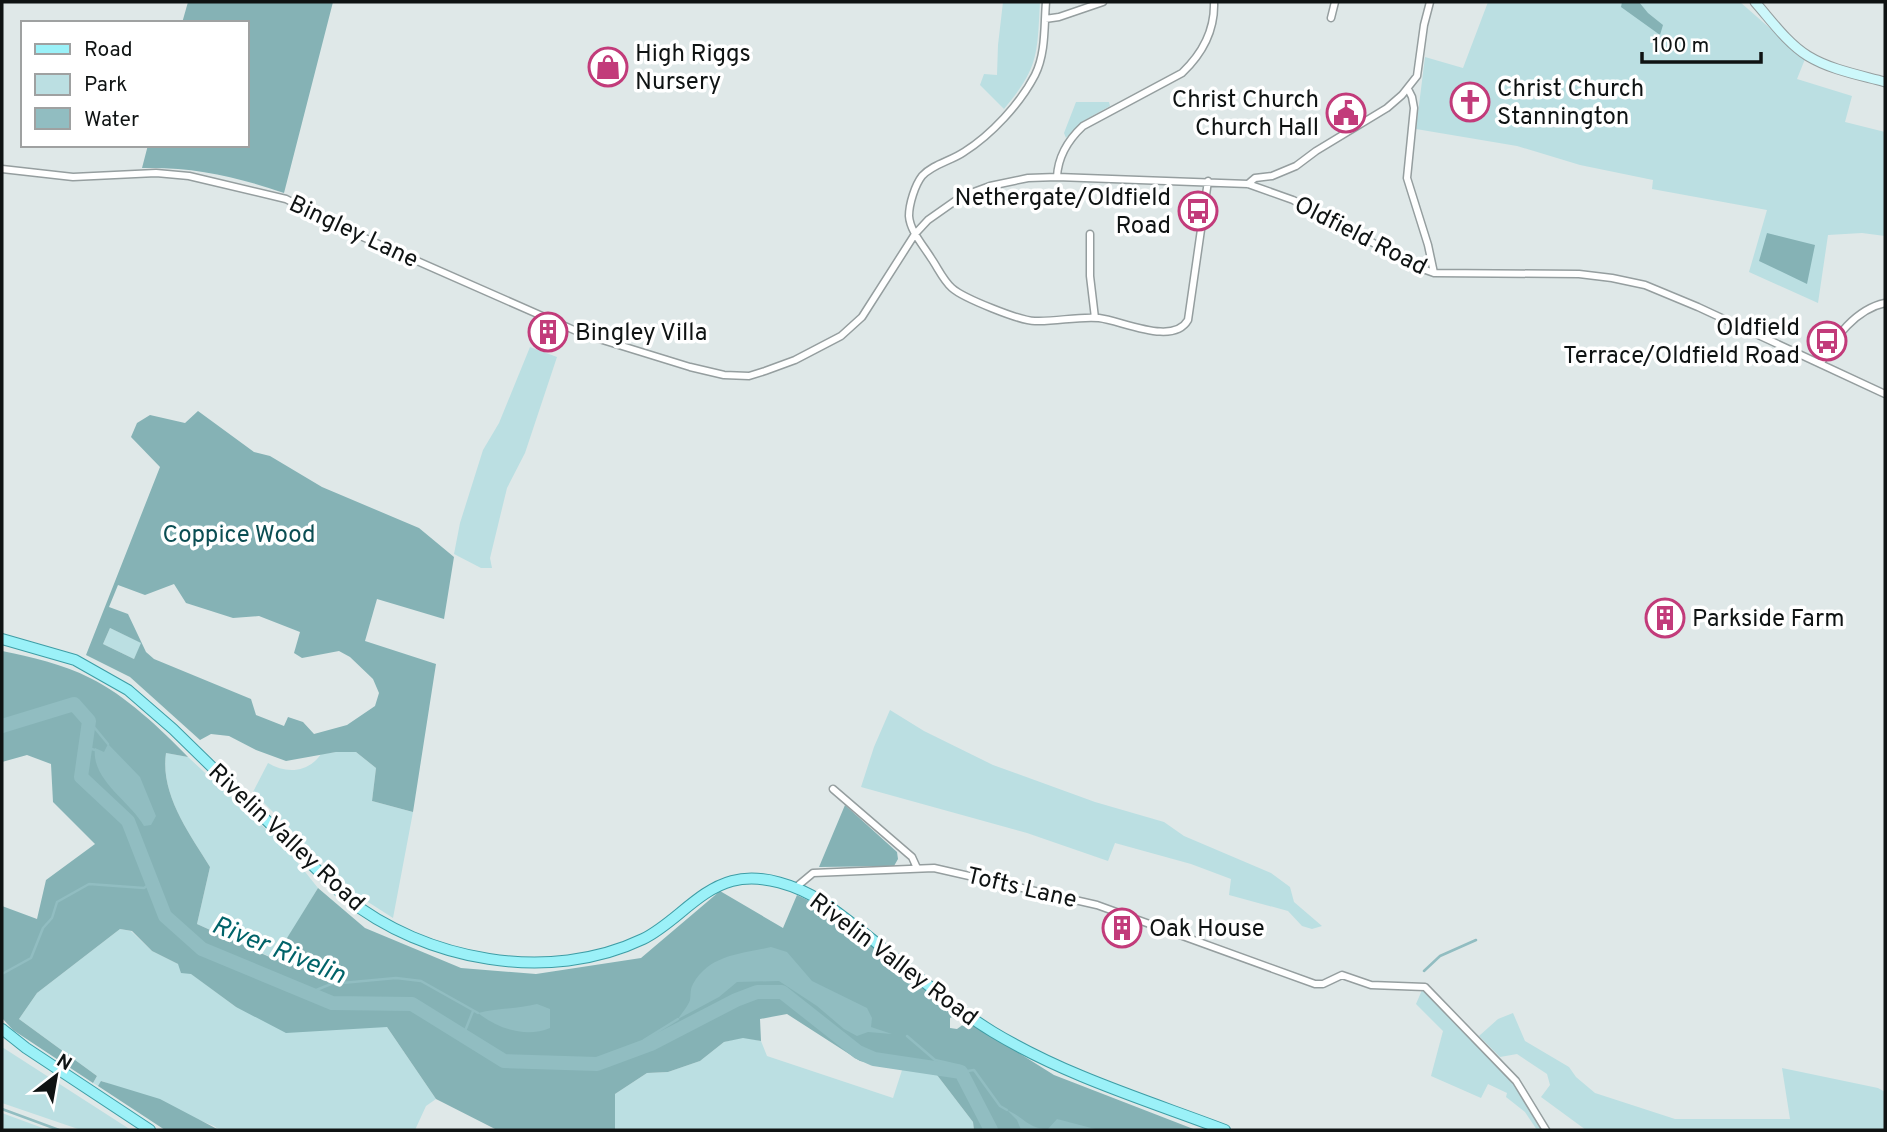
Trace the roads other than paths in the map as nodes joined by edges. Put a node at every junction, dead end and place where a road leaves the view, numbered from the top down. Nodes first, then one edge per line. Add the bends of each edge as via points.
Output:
1 (1046, 2) edge
2 (1103, 2) edge
3 (1214, 2) edge
4 (1334, 2) edge
5 (1430, 2) edge
6 (1755, 2) edge
7 (1331, 18) dead end
8 (1045, 19) junction
9 (1885, 82) edge
10 (1408, 89) junction
11 (2, 169) edge
12 (1057, 177) junction
13 (1208, 181) junction
14 (1248, 184) junction
15 (915, 234) junction
16 (1090, 234) dead end
17 (1090, 253) junction
18 (1100, 253) dead end
19 (1434, 273) junction
20 (1885, 303) edge
21 (1095, 318) junction
22 (1821, 363) junction
23 (1885, 394) edge
24 (2, 639) edge
25 (833, 789) dead end
26 (917, 868) junction
27 (795, 888) junction
28 (2, 1029) edge
29 (150, 1130) edge
30 (1224, 1130) edge
31 (1546, 1130) edge

1 - 8 street
2 - 8 street
3 - 12 street via 1212,28 1191,65 1083,126 1060,155
4 - 7 street
5 - 10 street via 1419,69
6 - 9 main road via 1808,56
8 - 15 street via 1039,65 1014,104 974,145 932,168 919,181 909,216
10 - 14 street via 1387,108 1285,173 1255,178
10 - 19 street via 1414,108 1407,178
11 - 15 street, Bingley Lane via 74,177 189,176 286,199 583,334 690,367 749,376 795,360 841,336 862,317
12 - 13 street, Oldfield Road
12 - 15 street, Oldfield Road via 1009,181 971,193 940,211
13 - 14 street, Oldfield Road
13 - 21 street via 1184,327 1166,332
14 - 19 street, Oldfield Road via 1293,200
15 - 21 street via 946,281 961,294 1028,321
16 - 17 street
17 - 18 street
17 - 21 street
19 - 22 street, Oldfield Road via 1579,274 1645,285
20 - 22 street via 1853,322 1831,344
22 - 23 street, Oldfield Road
24 - 27 main road, Rivelin Valley Road via 63,656 128,690 345,897 375,918 437,947 533,962 585,958 643,939 732,881 759,880
25 - 26 street via 912,858
26 - 27 street, Tofts Lane via 813,873
26 - 31 street, Tofts Lane via 950,871 1097,905 1315,984 1342,975 1371,985 1425,987 1516,1081
27 - 30 main road, Rivelin Valley Road via 823,902 976,1021 1023,1049 1073,1074
28 - 29 main road

